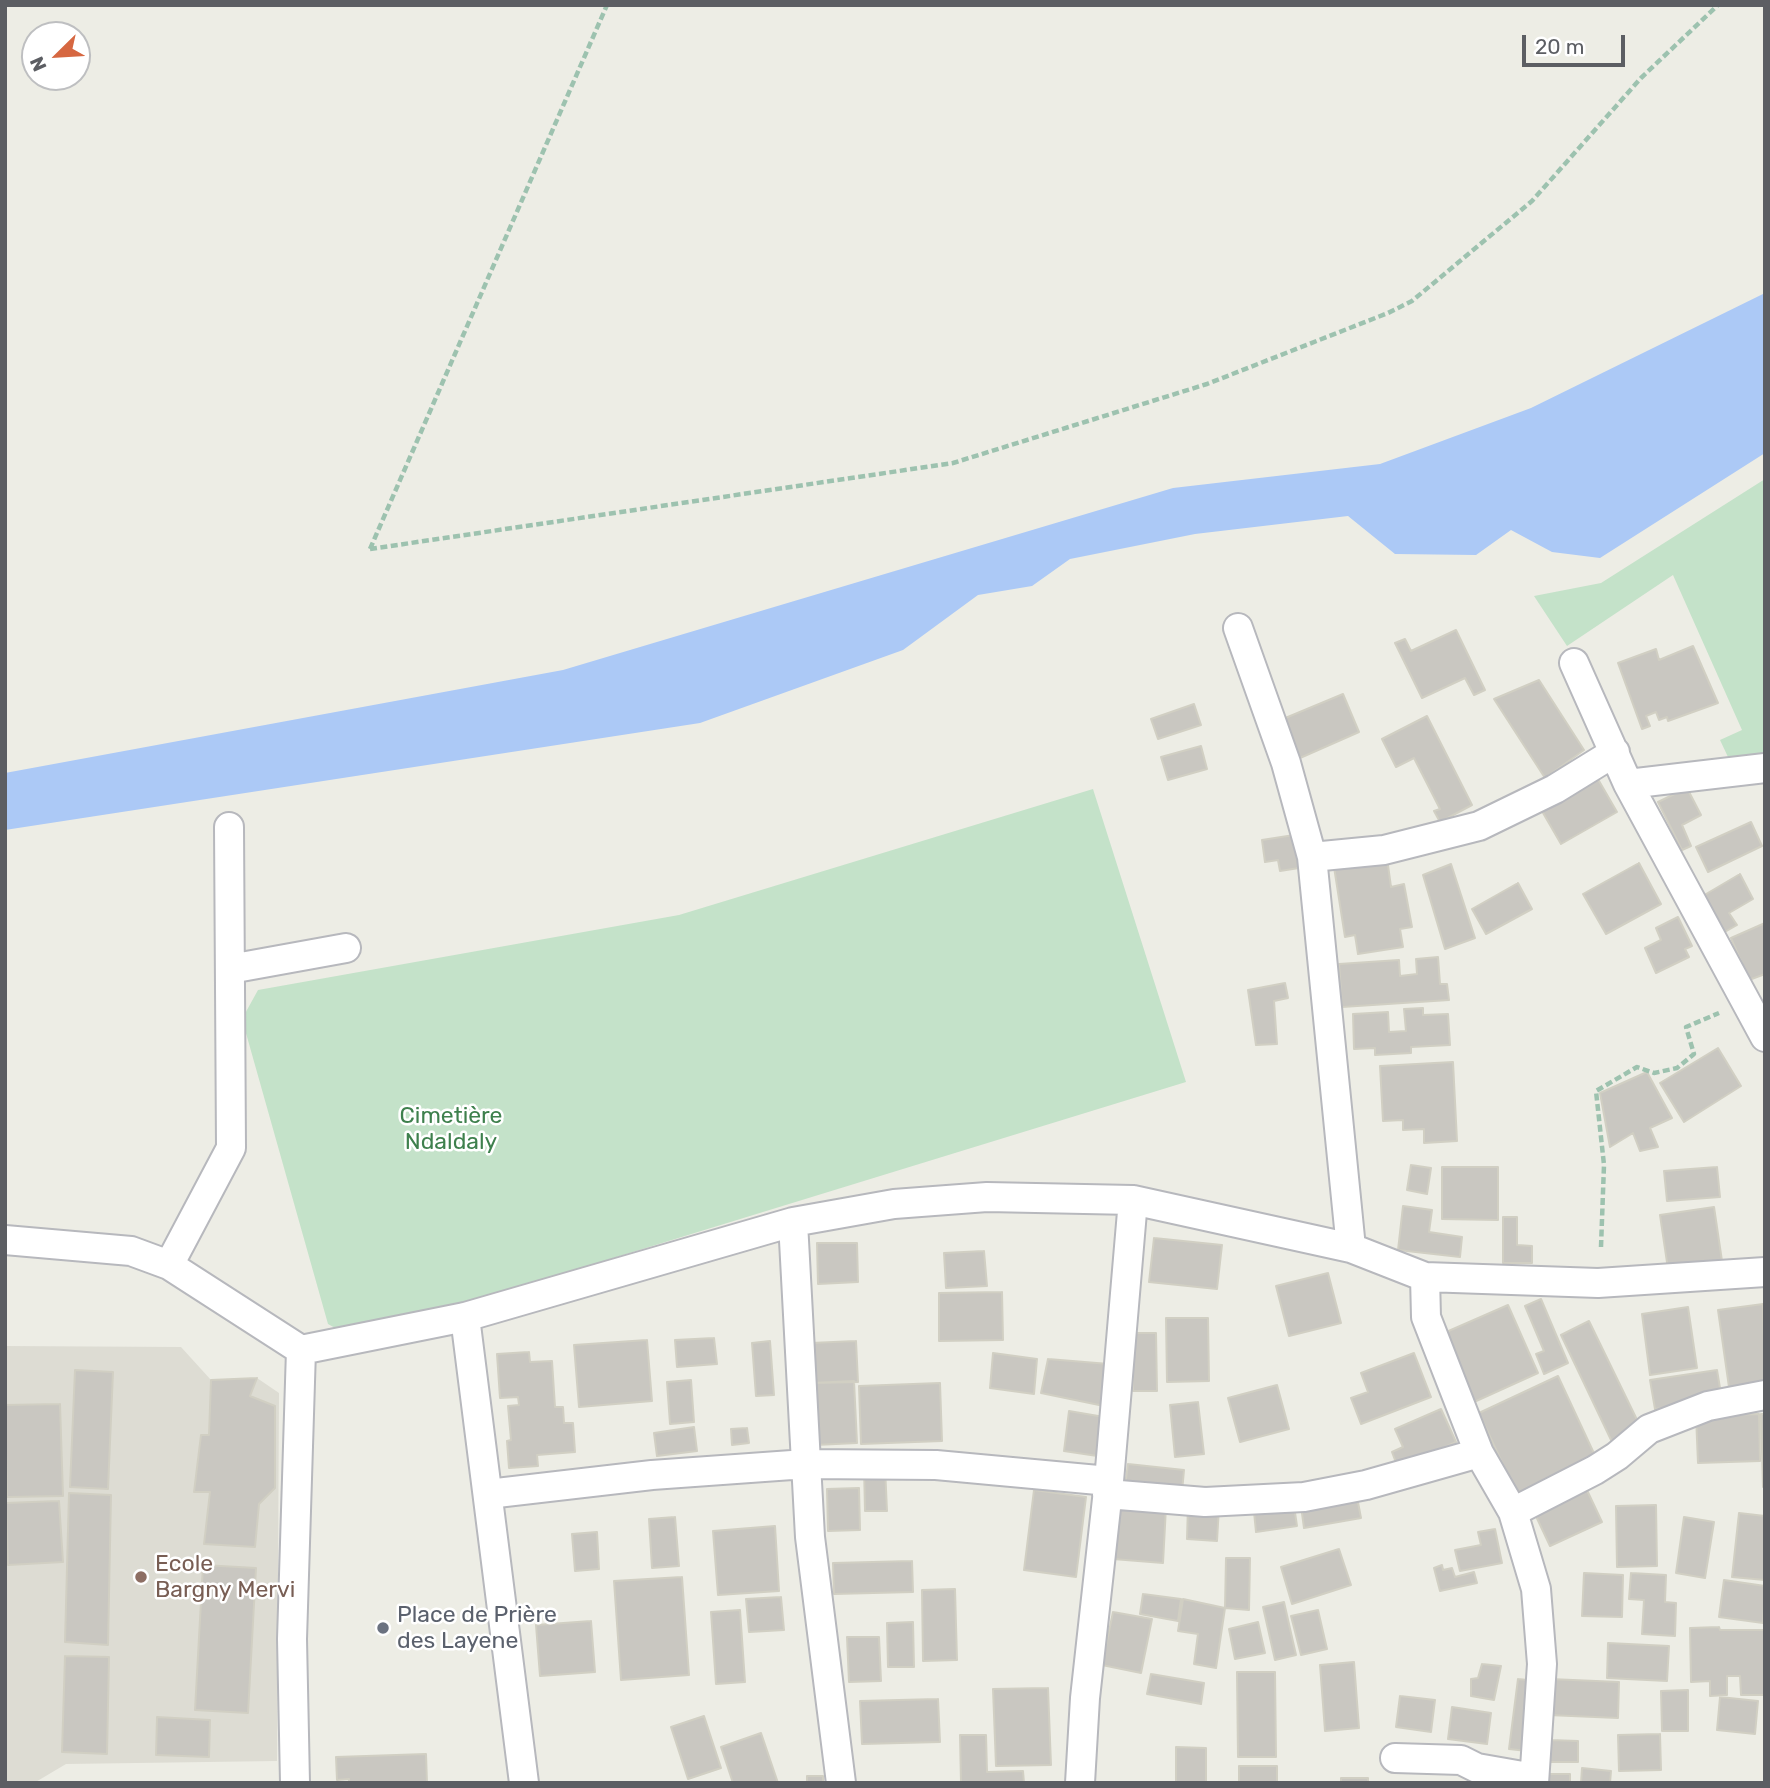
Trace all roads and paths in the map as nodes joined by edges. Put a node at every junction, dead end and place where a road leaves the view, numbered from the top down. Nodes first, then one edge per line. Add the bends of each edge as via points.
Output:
1 (607, 5) edge
2 (1718, 5) edge
3 (1238, 628) dead end
4 (1574, 663) dead end
5 (1615, 751) junction
6 (1765, 768) edge
7 (1628, 784) junction
8 (229, 827) dead end
9 (1312, 857) junction
10 (346, 948) dead end
11 (230, 969) junction
12 (1745, 1002) junction
13 (1765, 1037) edge
14 (1133, 1200) junction
15 (793, 1222) junction
16 (5, 1240) edge
17 (1601, 1247) dead end
18 (1351, 1248) junction
19 (169, 1265) junction
20 (1765, 1272) edge
21 (1425, 1277) junction
22 (465, 1317) junction
23 (301, 1350) junction
24 (1765, 1395) edge
25 (1479, 1453) junction
26 (806, 1464) junction
27 (1108, 1488) junction
28 (488, 1494) junction
29 (1513, 1512) junction
30 (1395, 1758) dead end
31 (1534, 1780) edge
32 (295, 1783) edge
33 (524, 1783) edge
34 (841, 1783) edge
35 (1080, 1783) edge

1 - 2 path via 370,549 953,463 1207,384 1388,313 1412,301 1532,201 1641,78
3 - 9 street via 1286,763
4 - 5 street
5 - 7 street
5 - 9 street via 1555,789 1479,826 1384,850
6 - 7 street
7 - 12 street
8 - 11 street
9 - 18 street
10 - 11 street
11 - 19 street via 231,1148
12 - 13 street
12 - 17 path via 1686,1027 1694,1054 1677,1068 1654,1073 1637,1067 1597,1091 1604,1164
14 - 15 street via 987,1198 894,1204
14 - 18 street
14 - 27 street
15 - 22 street
15 - 26 street
16 - 19 street via 131,1251
18 - 21 street
19 - 23 street
20 - 21 street via 1598,1283
21 - 25 street via 1426,1317
22 - 23 street
22 - 28 street
23 - 32 street via 292,1639
24 - 29 street via 1708,1406 1649,1429 1606,1463
25 - 27 street via 1304,1497 1205,1502
25 - 29 street
26 - 27 street via 936,1465
26 - 28 street via 652,1475
26 - 34 street via 810,1537
27 - 35 street
28 - 33 street
29 - 31 street via 1536,1588 1542,1664
30 - 31 street via 1461,1760

